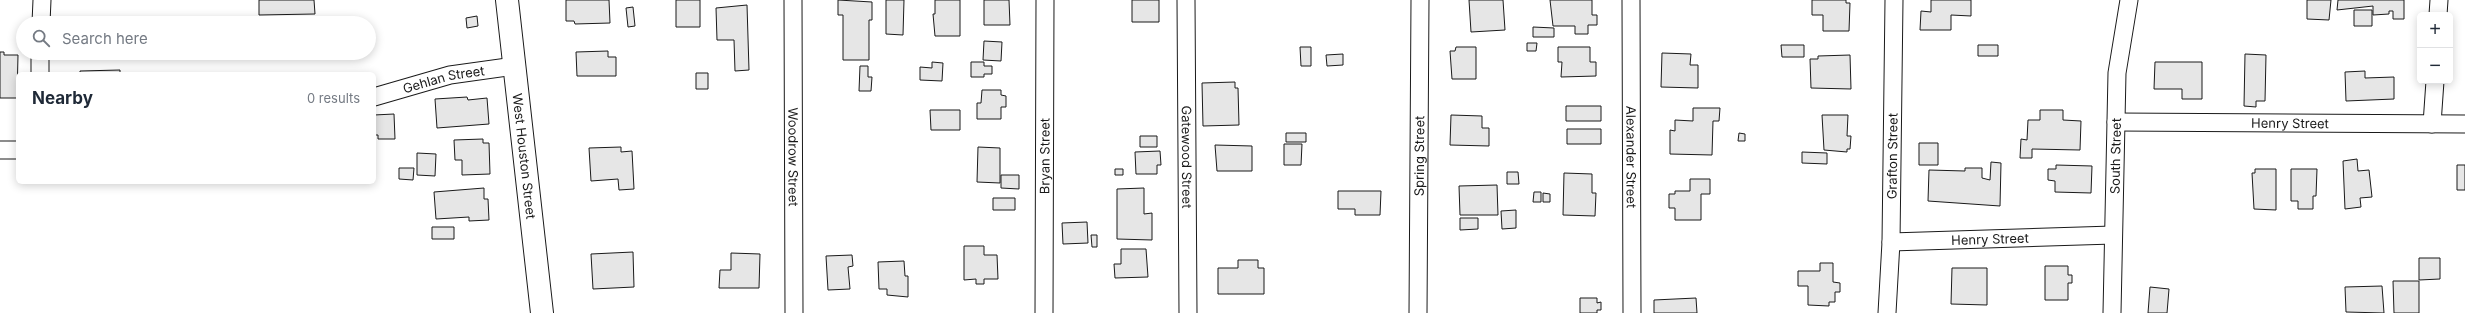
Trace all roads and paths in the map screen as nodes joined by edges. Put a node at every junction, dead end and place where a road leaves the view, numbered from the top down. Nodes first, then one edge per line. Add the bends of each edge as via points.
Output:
1 (42, 0) edge
2 (507, 0) edge
3 (793, 0) edge
4 (1045, 0) edge
5 (1186, 0) edge
6 (1420, 0) edge
7 (1631, 0) edge
8 (1894, 0) edge
9 (2129, 0) edge
10 (2439, 0) edge
11 (2438, 12) edge
12 (41, 16) edge
13 (40, 60) edge
14 (515, 66) junction
15 (40, 72) edge
16 (2435, 84) edge
17 (376, 96) edge
18 (2116, 122) junction
19 (2432, 124) junction
20 (2465, 124) edge
21 (0, 150) edge
22 (16, 150) edge
23 (2113, 235) junction
24 (1891, 242) junction
25 (542, 313) edge
26 (794, 313) edge
27 (1044, 313) edge
28 (1188, 313) edge
29 (1418, 313) edge
30 (1632, 313) edge
31 (1887, 313) edge
32 (2112, 313) edge

1 - 12 street
2 - 14 main road, West Houston Street
3 - 26 street, Woodrow Street
4 - 27 street, Bryan Street
5 - 28 street, Gatewood Street
6 - 29 street, Spring Street
7 - 30 street, Alexander Street
8 - 24 street, Grafton Street
9 - 18 street, South Street via 2120,50
10 - 11 street
13 - 15 street
14 - 17 street, Gehlan Street via 450,75
14 - 25 main road, West Houston Street
16 - 19 street
18 - 19 street, Henry Street
18 - 23 street, South Street
19 - 20 street, Henry Street
21 - 22 street
23 - 24 street, Henry Street
23 - 32 street, South Street
24 - 31 street, Grafton Street

